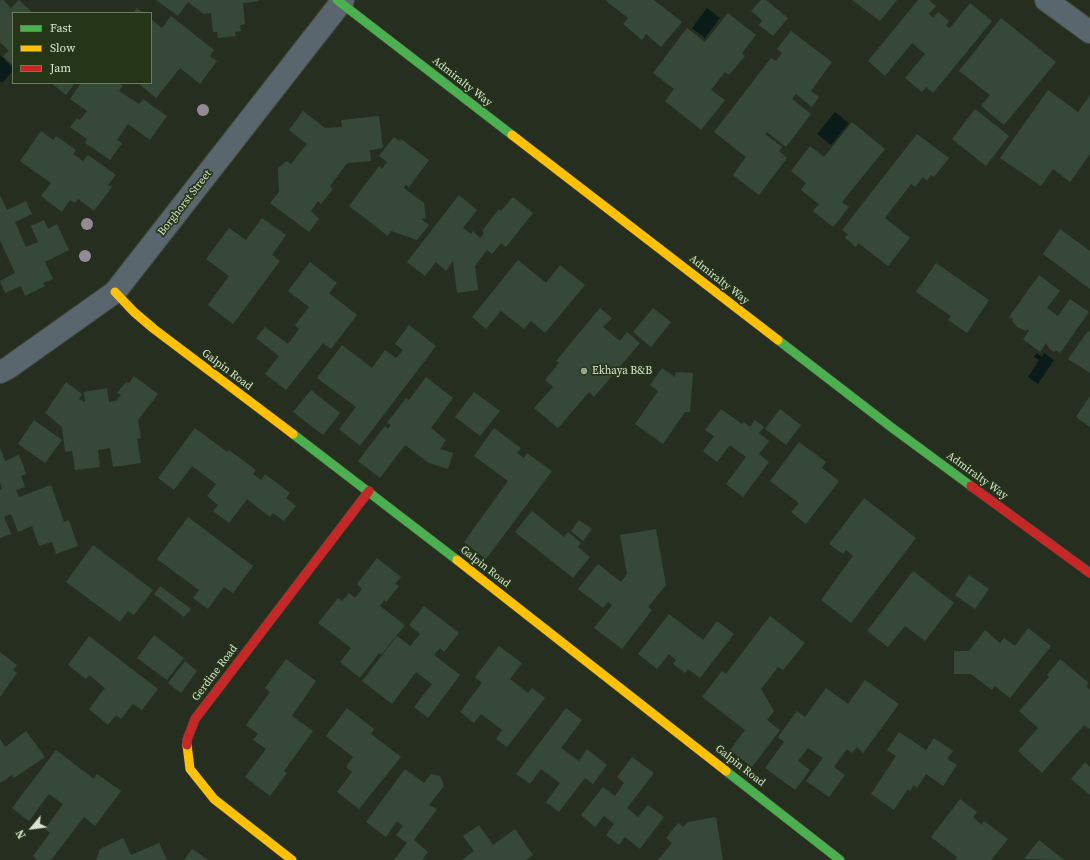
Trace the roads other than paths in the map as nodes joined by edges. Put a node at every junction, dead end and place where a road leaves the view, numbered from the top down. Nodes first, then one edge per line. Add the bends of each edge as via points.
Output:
1 (1046, 0) edge
2 (340, 1) edge
3 (1090, 32) edge
4 (115, 292) junction
5 (0, 372) edge
6 (369, 492) junction
7 (1090, 574) edge
8 (292, 860) edge
9 (840, 860) edge

1 - 3 street
2 - 4 street, Borghorst Street
2 - 7 street, Admiralty Way via 891,427
4 - 5 street, Borghorst Street
4 - 6 street, Galpin Road via 154,329
6 - 8 street, Gerdine Road via 195,719 187,740 190,768 214,799
6 - 9 street, Galpin Road

